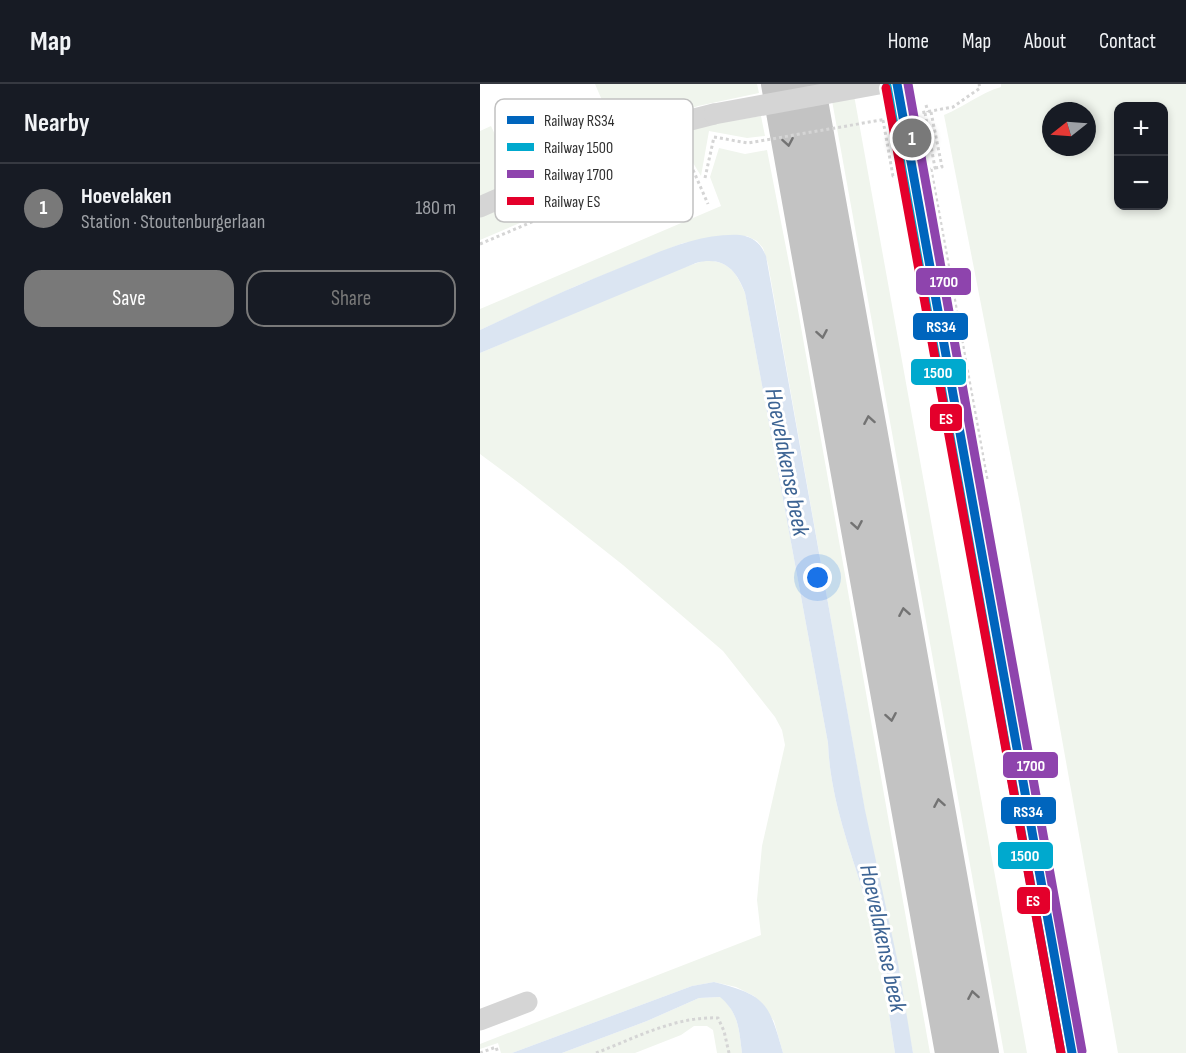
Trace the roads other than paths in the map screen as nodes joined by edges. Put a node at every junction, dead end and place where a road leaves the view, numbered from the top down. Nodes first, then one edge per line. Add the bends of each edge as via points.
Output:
1 (777, 84) edge
2 (809, 84) edge
3 (879, 84) edge
4 (693, 119) edge
5 (495, 200) edge
6 (480, 207) edge
7 (527, 1002) dead end
8 (480, 1020) edge
9 (951, 1053) edge
10 (983, 1053) edge

1 -> 9 highway
10 -> 2 highway
3 - 4 street, bridge
5 - 6 street, bridge
7 - 8 street

